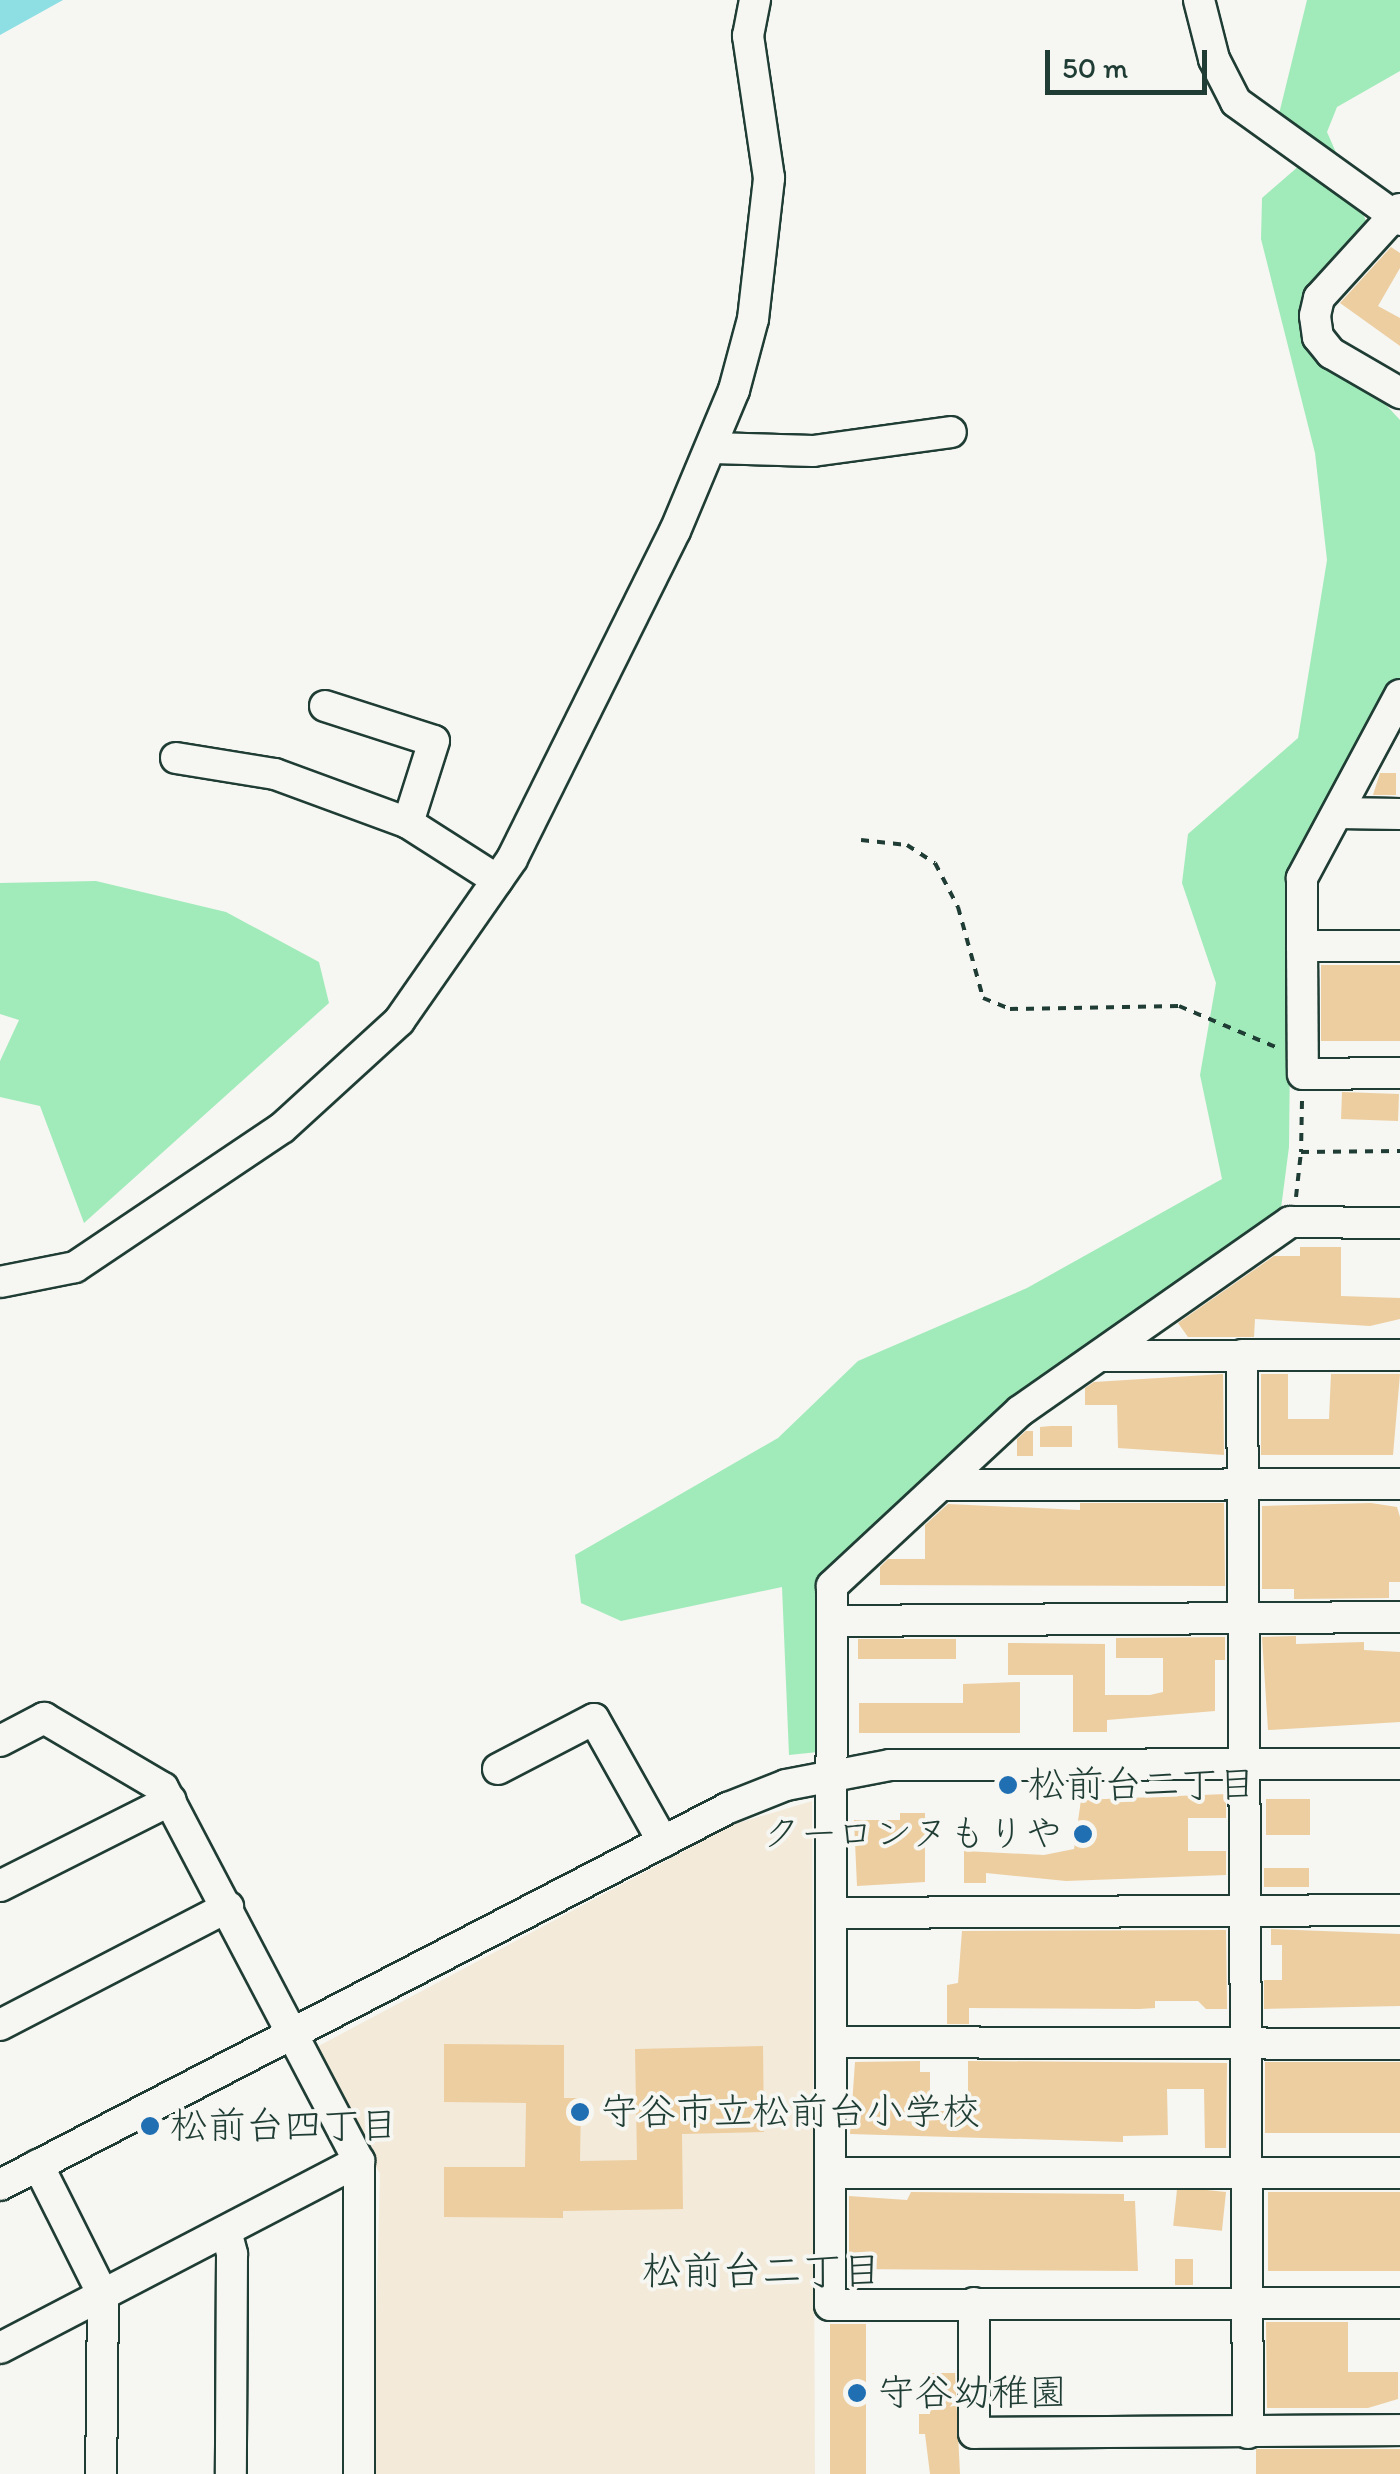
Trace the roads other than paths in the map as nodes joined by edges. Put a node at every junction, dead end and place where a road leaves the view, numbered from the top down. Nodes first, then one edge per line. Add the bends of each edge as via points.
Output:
1 (755, 0) edge
2 (1198, 0) edge
3 (1397, 215) edge
4 (1400, 394) edge
5 (951, 432) dead end
6 (713, 448) junction
7 (1400, 695) edge
8 (325, 706) dead end
9 (176, 758) dead end
10 (1338, 812) junction
11 (1400, 814) edge
12 (408, 823) junction
13 (497, 880) junction
14 (1302, 946) junction
15 (1400, 946) edge
16 (1400, 1073) edge
17 (1400, 1223) edge
18 (0, 1282) edge
19 (1242, 1355) junction
20 (1400, 1355) edge
21 (1100, 1356) junction
22 (1243, 1484) junction
23 (1400, 1484) edge
24 (941, 1485) junction
25 (1400, 1617) edge
26 (1244, 1618) junction
27 (832, 1621) junction
28 (0, 1742) edge
29 (1400, 1764) edge
30 (1244, 1766) junction
31 (498, 1770) dead end
32 (832, 1772) junction
33 (171, 1800) junction
34 (662, 1842) junction
35 (0, 1886) edge
36 (228, 1907) junction
37 (1245, 1910) junction
38 (1400, 1910) edge
39 (834, 1913) junction
40 (0, 2025) edge
41 (293, 2033) junction
42 (834, 2042) junction
43 (1246, 2043) junction
44 (1400, 2044) edge
45 (359, 2162) junction
46 (38, 2166) junction
47 (1400, 2172) edge
48 (832, 2173) junction
49 (1246, 2174) junction
50 (0, 2185) edge
51 (226, 2231) junction
52 (103, 2295) junction
53 (1248, 2303) junction
54 (1400, 2303) edge
55 (974, 2304) junction
56 (0, 2348) edge
57 (1400, 2430) edge
58 (1248, 2433) junction
59 (101, 2474) edge
60 (231, 2474) edge
61 (359, 2474) edge

1 - 6 street via 748,36 769,178 753,319
2 - 3 street via 1214,59 1236,102
3 - 4 street via 1318,298 1315,316 1318,337 1331,353
5 - 6 street via 813,451
6 - 13 street
7 - 10 street
8 - 12 street via 434,741
9 - 12 street via 276,774
10 - 11 street
10 - 14 street via 1302,878
12 - 13 street
13 - 18 street via 399,1020 282,1128 75,1267
14 - 15 street
14 - 16 street via 1303,1067
17 - 21 street via 1290,1222
19 - 20 street
19 - 21 street
19 - 22 street
21 - 24 street via 1020,1411
22 - 23 street
22 - 24 street
22 - 26 street
24 - 27 street via 832,1586
25 - 26 street
26 - 27 street
26 - 30 street
27 - 32 street
28 - 33 street via 44,1718 163,1788
29 - 30 street
30 - 32 street via 890,1765
30 - 37 street
31 - 34 street via 594,1719
32 - 34 street via 728,1808
32 - 39 street
33 - 35 street
33 - 36 street
34 - 41 street
36 - 40 street
36 - 41 street
37 - 38 street
37 - 39 street
37 - 43 street
39 - 42 street
41 - 45 street
41 - 46 street
42 - 43 street
42 - 48 street
43 - 44 street
43 - 49 street
45 - 51 street
45 - 61 street
46 - 50 street
46 - 52 street
47 - 49 street
48 - 49 street
48 - 55 street via 830,2305
49 - 53 street
51 - 52 street
51 - 60 street via 232,2254
52 - 56 street
52 - 59 street
53 - 54 street
53 - 55 street
53 - 58 street
55 - 58 street via 974,2433
57 - 58 street

